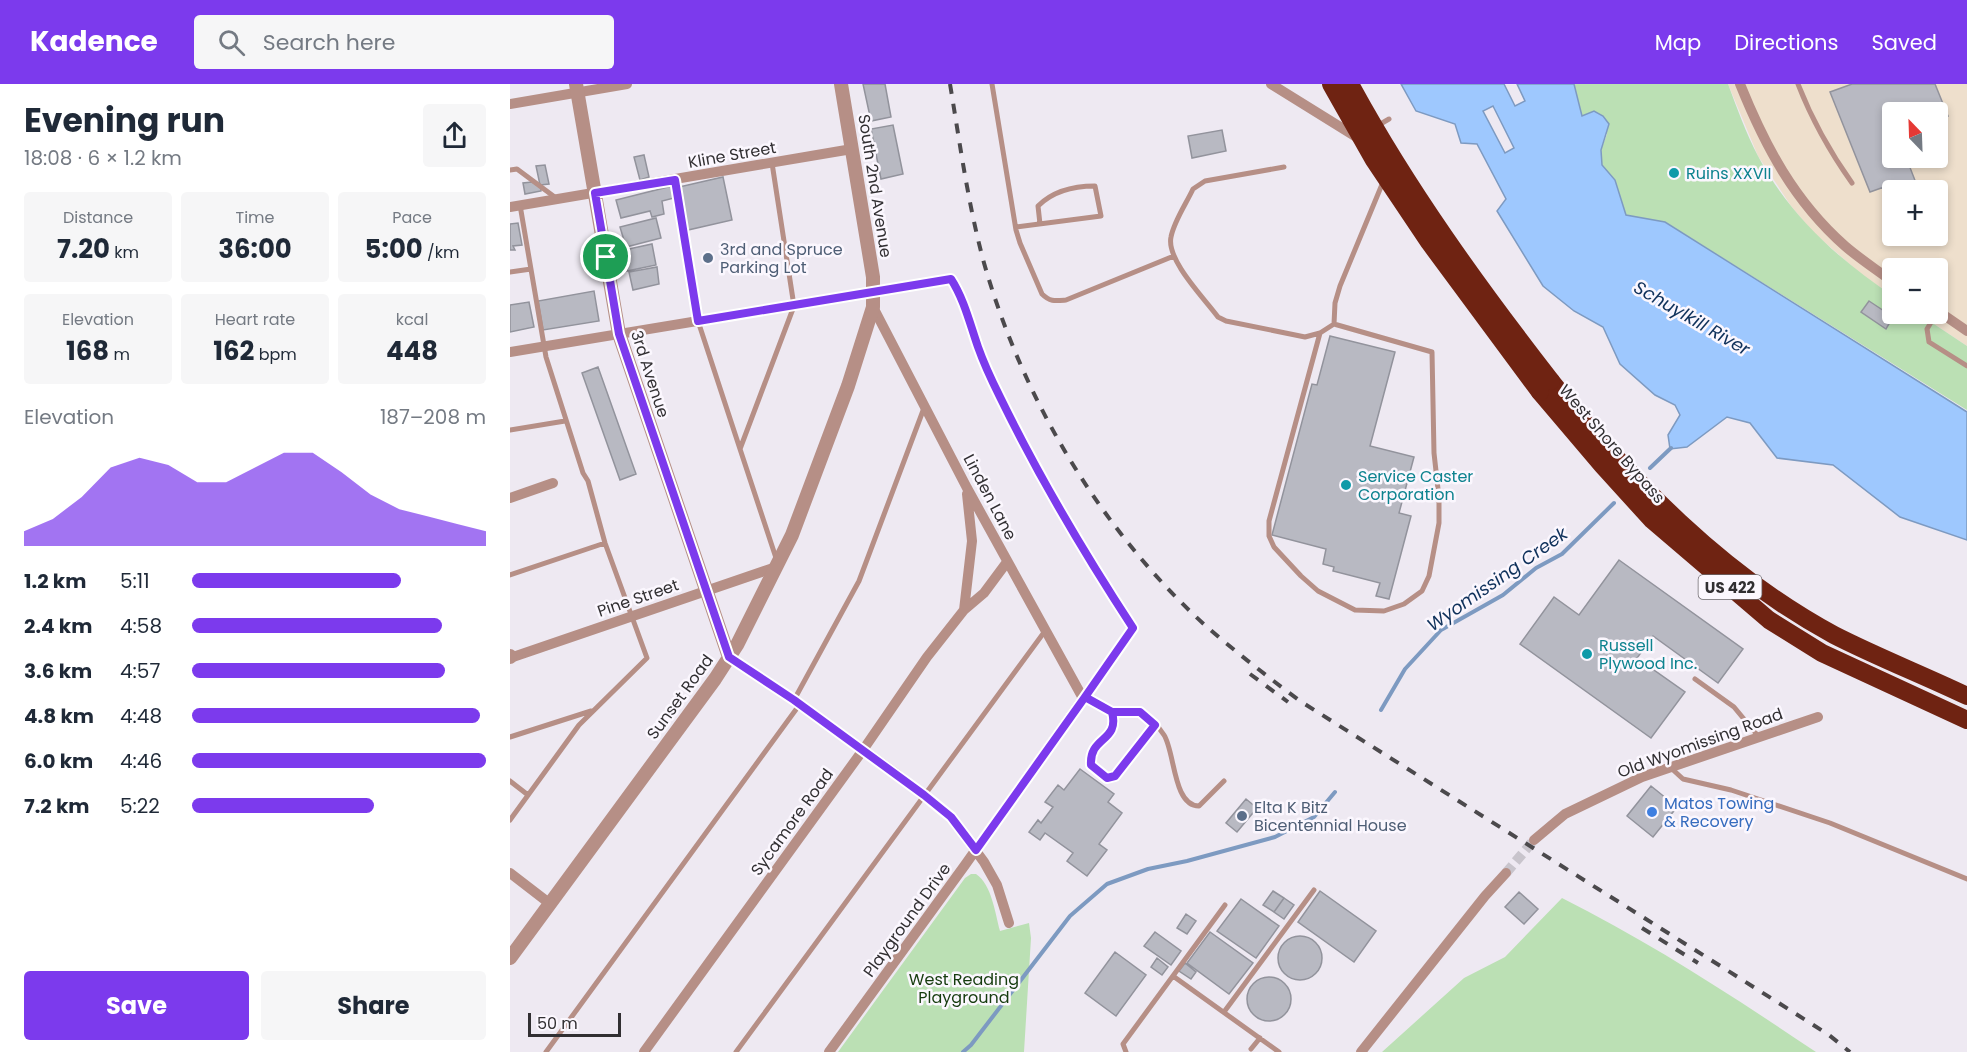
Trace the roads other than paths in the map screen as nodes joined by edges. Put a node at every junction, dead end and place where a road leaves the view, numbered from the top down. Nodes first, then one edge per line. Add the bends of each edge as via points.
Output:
1 (627, 84) edge
2 (841, 84) edge
3 (992, 84) edge
4 (1271, 84) edge
5 (1331, 84) edge
6 (1350, 84) edge
7 (1740, 84) edge
8 (1798, 84) edge
9 (577, 88) edge
10 (510, 104) edge
11 (1389, 119) dead end
12 (1357, 137) junction
13 (852, 149) junction
14 (1378, 152) dead end
15 (772, 163) junction
16 (1284, 167) dead end
17 (1389, 169) dead end
18 (510, 170) edge
19 (675, 180) junction
20 (1852, 183) dead end
21 (595, 193) junction
22 (557, 200) junction
23 (515, 206) edge
24 (1040, 224) junction
25 (1016, 227) junction
26 (1174, 256) junction
27 (531, 268) junction
28 (510, 272) edge
29 (1882, 274) edge
30 (951, 279) joint
31 (873, 293) junction
32 (794, 306) junction
33 (873, 307) junction
34 (1948, 319) edge
35 (698, 321) junction
36 (1334, 324) junction
37 (1930, 324) edge
38 (1967, 331) edge
39 (1320, 333) junction
40 (619, 334) junction
41 (544, 345) junction
42 (510, 352) edge
43 (1967, 366) edge
44 (1545, 386) junction
45 (924, 407) junction
46 (565, 421) junction
47 (510, 430) edge
48 (740, 449) junction
49 (553, 483) dead end
50 (967, 488) junction
51 (510, 498) edge
52 (605, 543) junction
53 (1007, 562) junction
54 (777, 565) junction
55 (510, 575) edge
56 (705, 591) junction
57 (964, 610) junction
58 (631, 616) junction
59 (1133, 628) joint
60 (1046, 630) junction
61 (510, 657) edge
62 (729, 657) junction
63 (1695, 679) dead end
64 (1967, 696) edge
65 (1084, 698) junction
66 (797, 702) junction
67 (593, 710) junction
68 (1112, 712) junction
69 (1818, 717) dead end
70 (1967, 720) edge
71 (1155, 725) junction
72 (1758, 736) junction
73 (510, 737) edge
74 (863, 750) junction
75 (1670, 767) junction
76 (510, 781) edge
77 (1224, 781) dead end
78 (528, 795) junction
79 (924, 795) junction
80 (510, 820) edge
81 (1534, 840) tunnel mouth
82 (976, 850) junction
83 (510, 873) edge
84 (1506, 873) tunnel mouth
85 (1967, 879) edge
86 (1314, 890) dead end
87 (549, 903) junction
88 (1225, 905) dead end
89 (1009, 923) dead end
90 (510, 958) edge
91 (1173, 976) junction
92 (1224, 1012) junction
93 (1260, 1038) junction
94 (1251, 1049) dead end
95 (546, 1052) edge
96 (644, 1052) edge
97 (736, 1052) edge
98 (829, 1052) edge
99 (1126, 1052) edge
100 (1279, 1052) edge
101 (1361, 1052) edge

1 - 9 street
2 - 13 street, South 2nd Avenue
3 - 25 lane
4 - 12 street
5 - 44 highway, West Shore Bypass / US 422, bridge via 1374,160 1429,242
6 - 44 highway, West Shore Bypass / US 422, bridge via 1388,151
7 - 29 street via 1762,136 1806,206 1846,247
8 - 20 lane via 1828,148
9 - 10 street
9 - 21 street, 3rd Avenue
11 - 12 lane
12 - 14 street
13 - 15 street, Kline Street
13 - 31 street, South 2nd Avenue
15 - 19 street, Kline Street
15 - 32 lane
16 - 26 lane via 1197,184 1171,236
17 - 36 lane via 1340,286
18 - 22 lane via 517,169
19 - 21 street, Kline Street
19 - 35 lane
21 - 22 street, Kline Street
21 - 40 street, 3rd Avenue
22 - 23 street, Kline Street
23 - 27 lane
24 - 24 lane via 1101,216 1095,186 1078,186 1047,196 1038,206
24 - 25 lane
25 - 26 lane via 1042,294 1053,302
26 - 39 lane via 1218,317 1305,338
27 - 28 lane
27 - 41 lane
30 - 31 street
30 - 59 lane via 1000,397 1036,468
31 - 32 street
31 - 33 street, Sunset Road
32 - 35 street
32 - 48 lane
33 - 45 street, Linden Lane
33 - 54 street, Sunset Road via 848,386 792,536
34 - 38 street
35 - 40 street
35 - 48 lane
36 - 39 lane
36 - 39 lane via 1432,352 1439,523 1429,576 1422,591 1384,612 1355,610 1318,591 1274,547 1269,536 1269,521
37 - 43 lane via 1929,342
40 - 41 street
40 - 56 street, 3rd Avenue
41 - 42 street
41 - 46 lane
44 - 64 highway, West Shore Bypass / US 422 via 1576,413 1651,496 1763,591 1834,635
44 - 70 highway, West Shore Bypass / US 422 via 1602,465 1652,519 1769,620 1822,653
45 - 50 street, Linden Lane
45 - 66 lane via 859,581
46 - 47 lane
46 - 52 lane via 588,481
48 - 54 lane
49 - 51 street
50 - 53 street, Linden Lane
50 - 57 street via 972,541
52 - 55 lane
52 - 58 lane
53 - 57 street, Sycamore Road via 984,593
53 - 60 street, Linden Lane
54 - 56 street, Pine Street
54 - 62 street, Sunset Road
56 - 58 street, Pine Street
56 - 62 street, 3rd Avenue
57 - 74 street, Sycamore Road
58 - 61 street, Pine Street
58 - 67 lane via 647,658
59 - 65 street, Playground Drive
60 - 65 street, Linden Lane
60 - 79 lane
62 - 66 street
62 - 87 street, Sunset Road
63 - 72 lane via 1734,707
65 - 68 lane
65 - 82 street, Playground Drive
66 - 74 street
66 - 95 lane
67 - 73 lane
67 - 78 lane
68 - 71 lane via 1136,711
68 - 71 lane via 1112,731 1090,756 1091,765 1107,778 1115,776
69 - 72 street, Old Wyomissing Road
71 - 77 lane via 1168,743 1182,795 1190,804 1199,806
72 - 75 street, Old Wyomissing Road
74 - 79 street
74 - 96 street, Sycamore Road
75 - 81 street, Old Wyomissing Road via 1565,814
75 - 85 lane via 1683,779 1731,790 1830,823
76 - 78 lane
78 - 80 lane
79 - 82 street via 951,817
79 - 97 lane
82 - 89 street via 998,885
82 - 98 street, Playground Drive
83 - 87 street
84 - 101 street
86 - 92 lane
87 - 90 street, Sunset Road
88 - 91 lane
91 - 92 lane
91 - 99 lane via 1123,1044
92 - 93 lane
93 - 94 lane
93 - 100 lane

